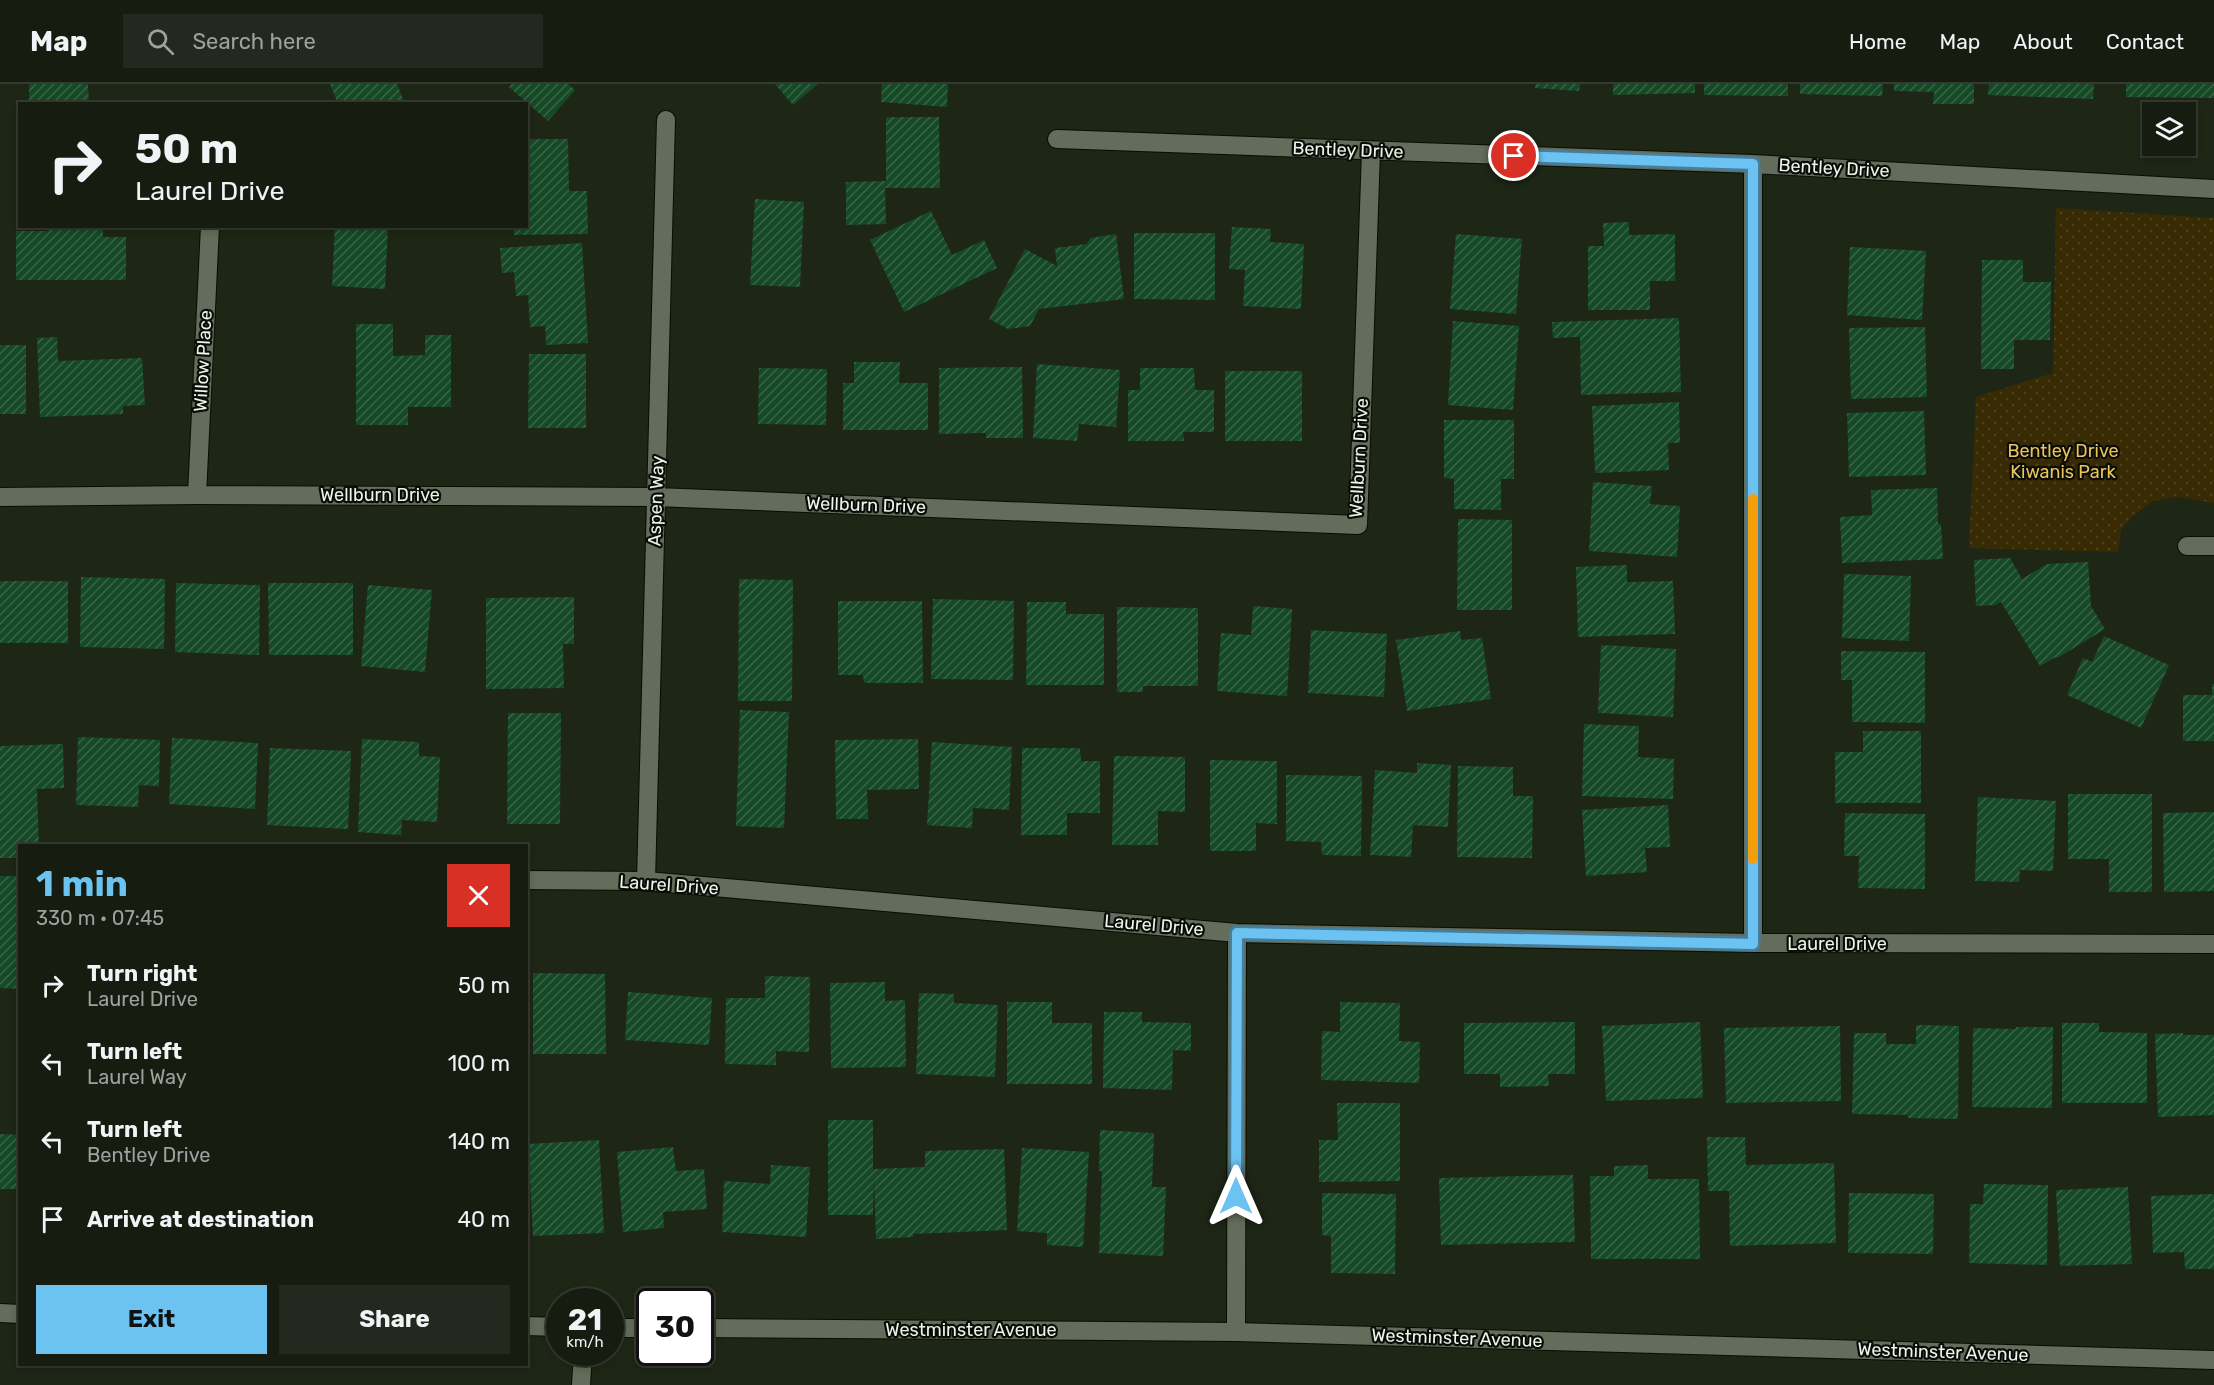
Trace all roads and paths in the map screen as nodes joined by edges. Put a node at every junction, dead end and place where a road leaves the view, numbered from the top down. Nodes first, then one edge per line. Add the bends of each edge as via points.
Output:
1 (666, 120) dead end
2 (1057, 140) dead end
3 (1371, 151) junction
4 (1753, 164) junction
5 (2214, 189) edge
6 (210, 228) edge
7 (197, 495) junction
8 (0, 497) edge
9 (656, 497) junction
10 (2187, 546) dead end
11 (2214, 546) edge
12 (528, 880) edge
13 (646, 881) junction
14 (1237, 933) junction
15 (1753, 944) junction
16 (2214, 944) edge
17 (0, 1313) edge
18 (18, 1314) edge
19 (528, 1326) edge
20 (546, 1327) edge
21 (714, 1328) edge
22 (1236, 1332) junction
23 (2214, 1360) edge
24 (582, 1366) edge
25 (581, 1385) edge

1 - 9 street, Aspen Way
2 - 3 street, Bentley Drive
3 - 4 street, Bentley Drive
3 - 9 street, Wellburn Drive via 1358,525
4 - 5 street, Bentley Drive
4 - 15 street
6 - 7 street, Willow Place
7 - 8 street, Wellburn Drive
7 - 9 street, Wellburn Drive
9 - 13 street, Aspen Way
10 - 11 street
12 - 13 street, Laurel Drive
13 - 14 street, Laurel Drive
14 - 15 street, Laurel Drive
14 - 22 street
15 - 16 street, Laurel Drive
17 - 18 street
19 - 20 street
21 - 22 street, Westminster Avenue
22 - 23 street, Westminster Avenue
24 - 25 street

